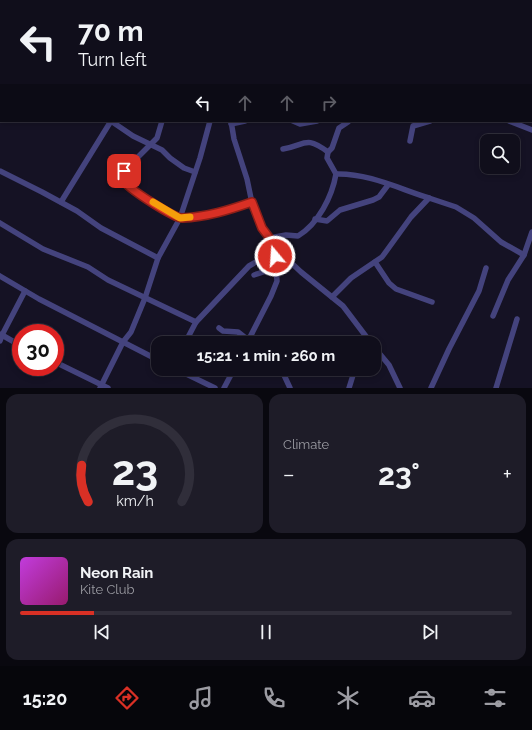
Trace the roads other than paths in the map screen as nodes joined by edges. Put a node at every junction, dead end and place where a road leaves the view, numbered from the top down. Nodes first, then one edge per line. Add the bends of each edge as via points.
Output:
1 (110, 122) edge
2 (112, 122) edge
3 (162, 122) edge
4 (210, 122) edge
5 (295, 122) edge
6 (311, 122) edge
7 (348, 122) edge
8 (427, 122) edge
9 (512, 122) edge
10 (231, 123) edge
11 (532, 130) edge
12 (410, 141) dead end
13 (151, 145) junction
14 (283, 149) dead end
15 (328, 152) junction
16 (0, 171) edge
17 (195, 172) junction
18 (336, 174) junction
19 (388, 185) junction
20 (429, 198) junction
21 (61, 202) junction
22 (252, 202) junction
23 (180, 218) junction
24 (315, 219) junction
25 (0, 223) edge
26 (532, 232) edge
27 (270, 238) junction
28 (274, 244) junction
29 (524, 255) junction
30 (158, 258) junction
31 (375, 262) junction
32 (276, 268) junction
33 (486, 268) dead end
34 (254, 275) dead end
35 (0, 276) edge
36 (25, 291) junction
37 (332, 296) junction
38 (145, 298) junction
39 (432, 302) dead end
40 (493, 316) dead end
41 (517, 319) dead end
42 (196, 322) junction
43 (219, 328) dead end
44 (189, 336) edge
45 (242, 336) edge
46 (252, 336) edge
47 (366, 336) edge
48 (1, 337) edge
49 (12, 342) edge
50 (123, 342) junction
51 (151, 356) edge
52 (381, 357) edge
53 (64, 367) edge
54 (190, 376) edge
55 (230, 376) edge
56 (284, 376) edge
57 (353, 376) edge
58 (101, 386) edge
59 (108, 388) edge
60 (215, 388) edge
61 (224, 388) edge
62 (290, 388) edge
63 (349, 388) edge
64 (400, 388) edge
65 (431, 388) edge
66 (496, 388) edge

1 - 21 street
2 - 13 street
3 - 13 street via 157,138
4 - 17 street
5 - 6 street
7 - 15 street via 339,128
8 - 12 street via 413,126
9 - 11 street
10 - 22 street
13 - 17 street via 162,150 184,168
13 - 23 street via 122,176 135,191
14 - 15 street via 309,141
15 - 18 street via 327,158
16 - 21 street
17 - 23 street
18 - 19 street via 350,174
18 - 24 street via 334,189
19 - 20 street
19 - 24 street via 379,197 373,200 344,208 327,221
20 - 29 street via 456,207 474,218 501,242
20 - 31 street via 382,257
21 - 30 street via 101,228
22 - 23 street via 212,215
22 - 27 street via 262,228
23 - 30 street
24 - 27 street via 310,227 298,236
25 - 38 street via 43,249 88,267
26 - 29 street
27 - 28 street
28 - 32 street
28 - 37 street via 301,272
28 - 42 street via 264,258 249,266
29 - 40 street via 508,280
30 - 38 street
31 - 37 street via 351,278
31 - 39 street via 396,290
32 - 34 street
32 - 46 street via 277,281
33 - 65 street via 479,291
35 - 36 street
36 - 48 street
36 - 50 street
37 - 47 street
38 - 42 street
38 - 50 street via 131,332
41 - 66 street
42 - 44 street
43 - 45 street via 223,331 238,332
48 - 49 street
50 - 51 street
50 - 58 street
52 - 64 street via 390,365
53 - 58 street
54 - 60 street
55 - 61 street
56 - 62 street
57 - 63 street
58 - 59 street

